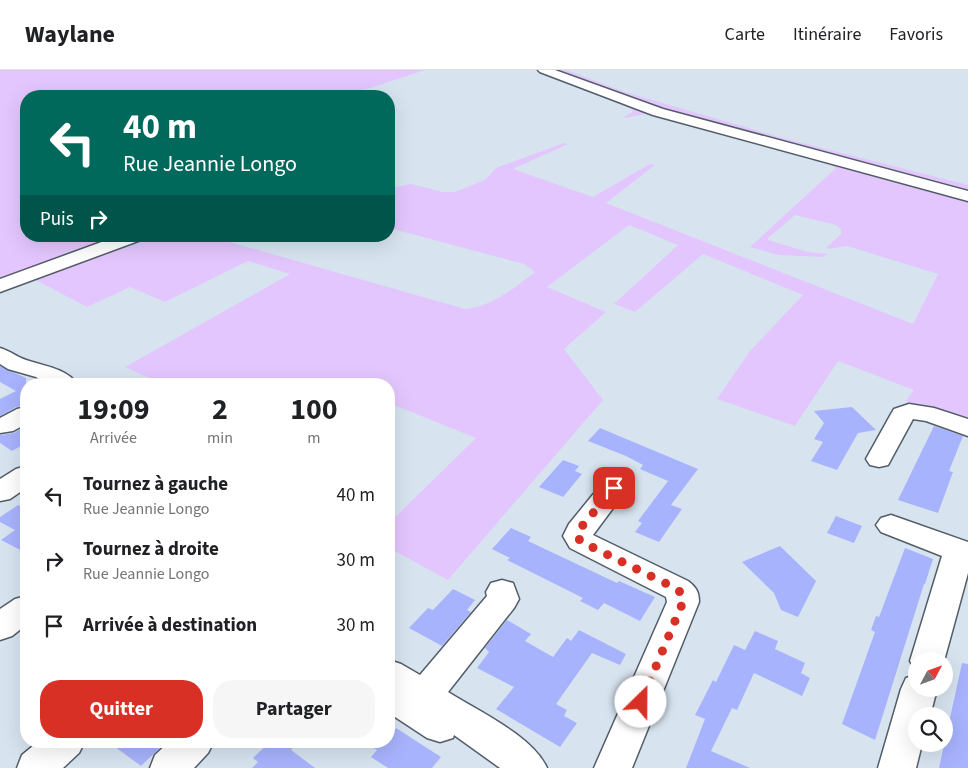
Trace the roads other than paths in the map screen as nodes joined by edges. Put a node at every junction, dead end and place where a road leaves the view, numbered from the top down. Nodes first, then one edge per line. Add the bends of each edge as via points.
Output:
1 (544, 70) edge
2 (968, 196) edge
3 (119, 242) edge
4 (0, 286) edge
5 (0, 355) edge
6 (54, 378) edge
7 (20, 417) edge
8 (4, 426) dead end
9 (968, 428) edge
10 (879, 459) dead end
11 (614, 488) dead end
12 (891, 525) dead end
13 (964, 553) edge
14 (505, 596) dead end
15 (20, 612) edge
16 (0, 627) edge
17 (930, 652) edge
18 (395, 681) edge
19 (406, 695) edge
20 (916, 698) edge
21 (58, 748) edge
22 (188, 748) edge
23 (36, 768) edge
24 (168, 768) edge
25 (514, 768) edge
26 (528, 768) edge
27 (613, 768) edge
28 (897, 768) edge

1 - 2 street via 658,112
3 - 4 street
5 - 6 street
7 - 8 street
9 - 10 street via 920,412 907,412
11 - 27 street via 578,531 580,541 677,589 683,602
12 - 13 street
13 - 17 street
14 - 19 street
15 - 16 street
18 - 19 street
19 - 25 street via 493,758
19 - 26 street via 502,746
20 - 28 street
21 - 23 street
22 - 24 street

